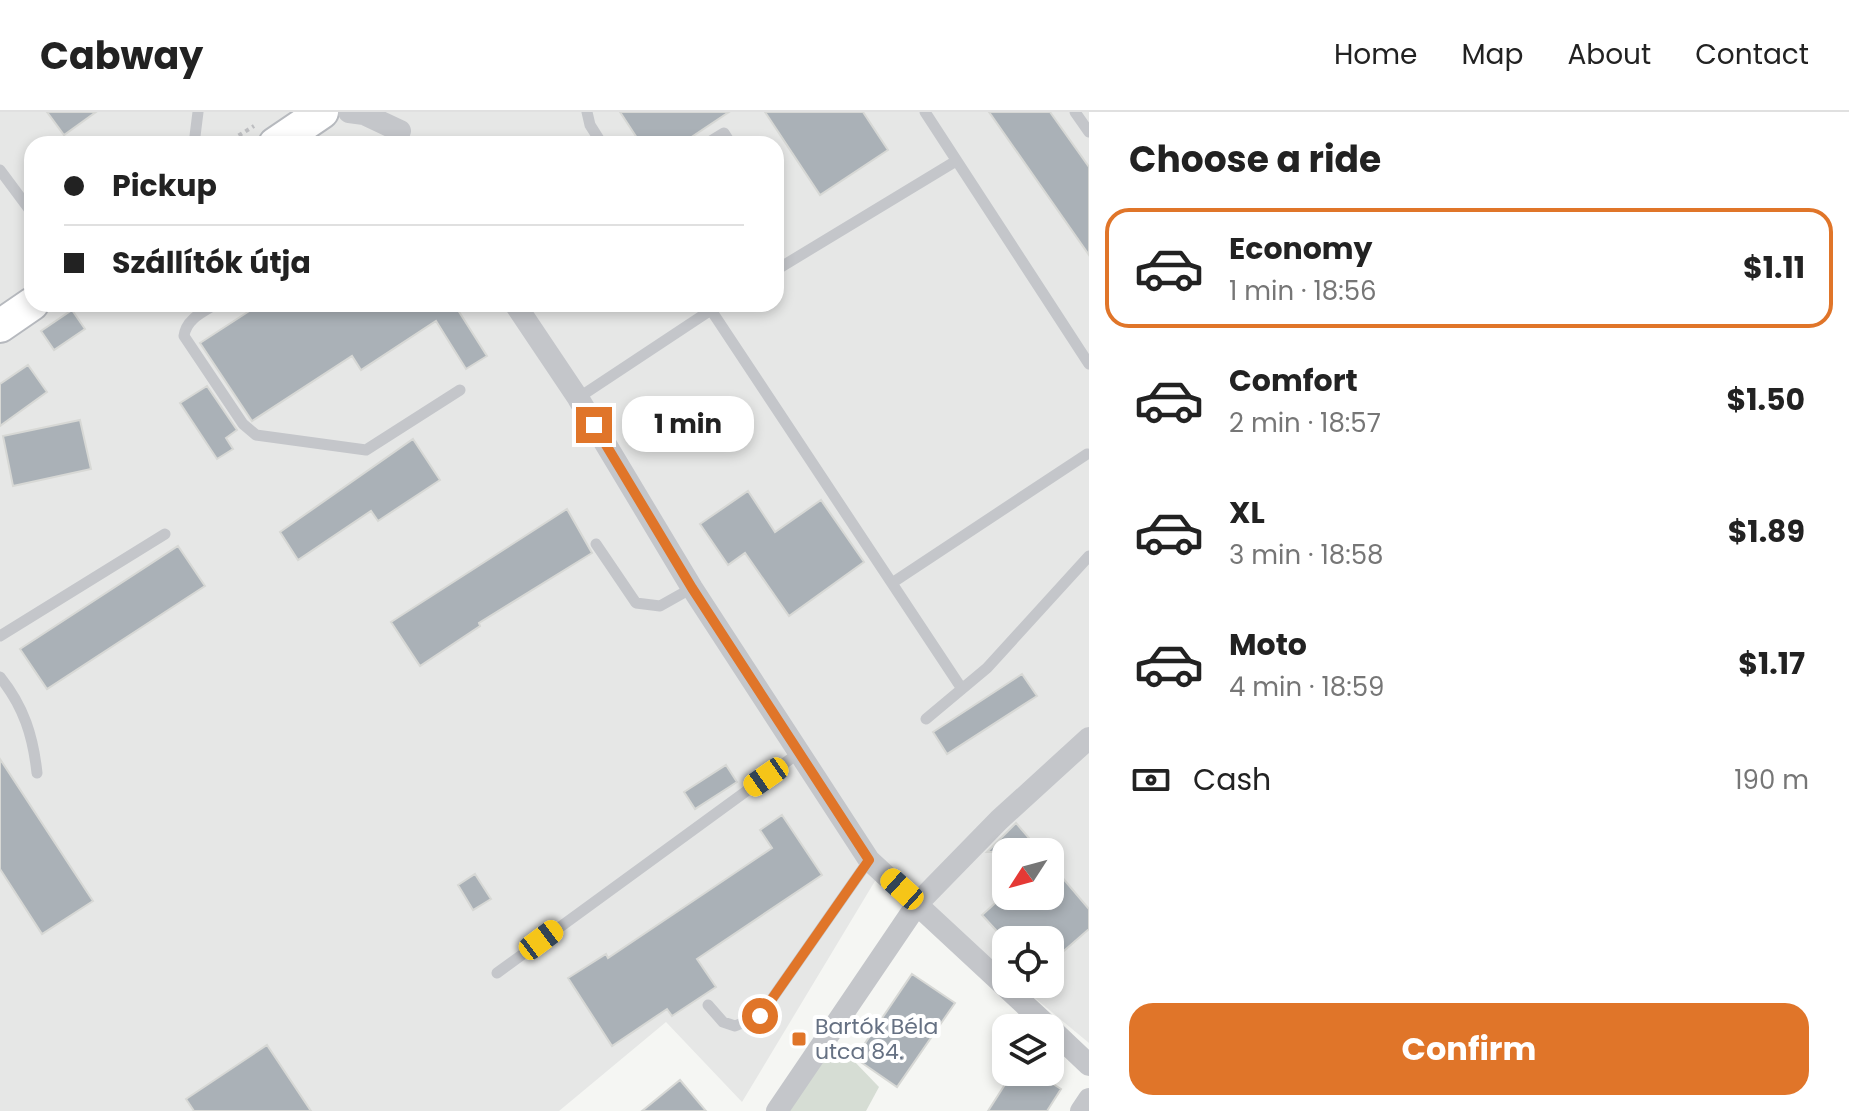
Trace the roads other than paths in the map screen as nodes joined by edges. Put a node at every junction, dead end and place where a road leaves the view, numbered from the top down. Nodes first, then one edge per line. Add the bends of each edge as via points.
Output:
1 (198, 112) edge
2 (322, 112) edge
3 (349, 112) edge
4 (587, 112) edge
5 (925, 112) edge
6 (1075, 112) edge
7 (399, 129) edge
8 (1089, 132) edge
9 (195, 136) edge
10 (287, 136) edge
11 (597, 136) edge
12 (956, 161) junction
13 (0, 170) edge
14 (24, 202) edge
15 (784, 265) edge
16 (24, 310) edge
17 (204, 312) edge
18 (520, 312) edge
19 (703, 312) edge
20 (716, 312) edge
21 (0, 326) edge
22 (1089, 364) edge
23 (460, 390) dead end
24 (578, 398) junction
25 (1087, 454) edge
26 (165, 534) dead end
27 (596, 544) dead end
28 (1089, 556) edge
29 (892, 583) junction
30 (692, 588) junction
31 (0, 636) edge
32 (0, 677) edge
33 (962, 689) junction
34 (926, 719) dead end
35 (1089, 738) edge
36 (800, 752) junction
37 (37, 773) dead end
38 (869, 860) junction
39 (918, 903) junction
40 (497, 973) dead end
41 (708, 1005) dead end
42 (1035, 1014) edge
43 (1064, 1041) edge
44 (1089, 1065) edge
45 (1089, 1099) edge
46 (777, 1111) edge
47 (1081, 1111) edge

1 - 9 lane
2 - 10 main road
3 - 7 street
4 - 11 lane
5 - 12 lane
6 - 8 lane
12 - 15 lane
12 - 22 lane
13 - 14 lane
16 - 21 main road
17 - 23 lane via 185,327 184,336 243,424 256,435 366,450
18 - 24 street
19 - 24 lane
20 - 29 lane
24 - 30 street
25 - 29 lane
26 - 31 lane
27 - 30 lane via 636,603 660,606
28 - 33 lane via 1027,627
29 - 33 lane
30 - 36 street
32 - 37 lane via 33,736
33 - 34 lane
35 - 39 street
36 - 38 street
36 - 40 lane
38 - 39 street
38 - 41 lane via 760,1016 735,1026 723,1022
39 - 42 street
39 - 46 street
43 - 44 street
45 - 47 street

